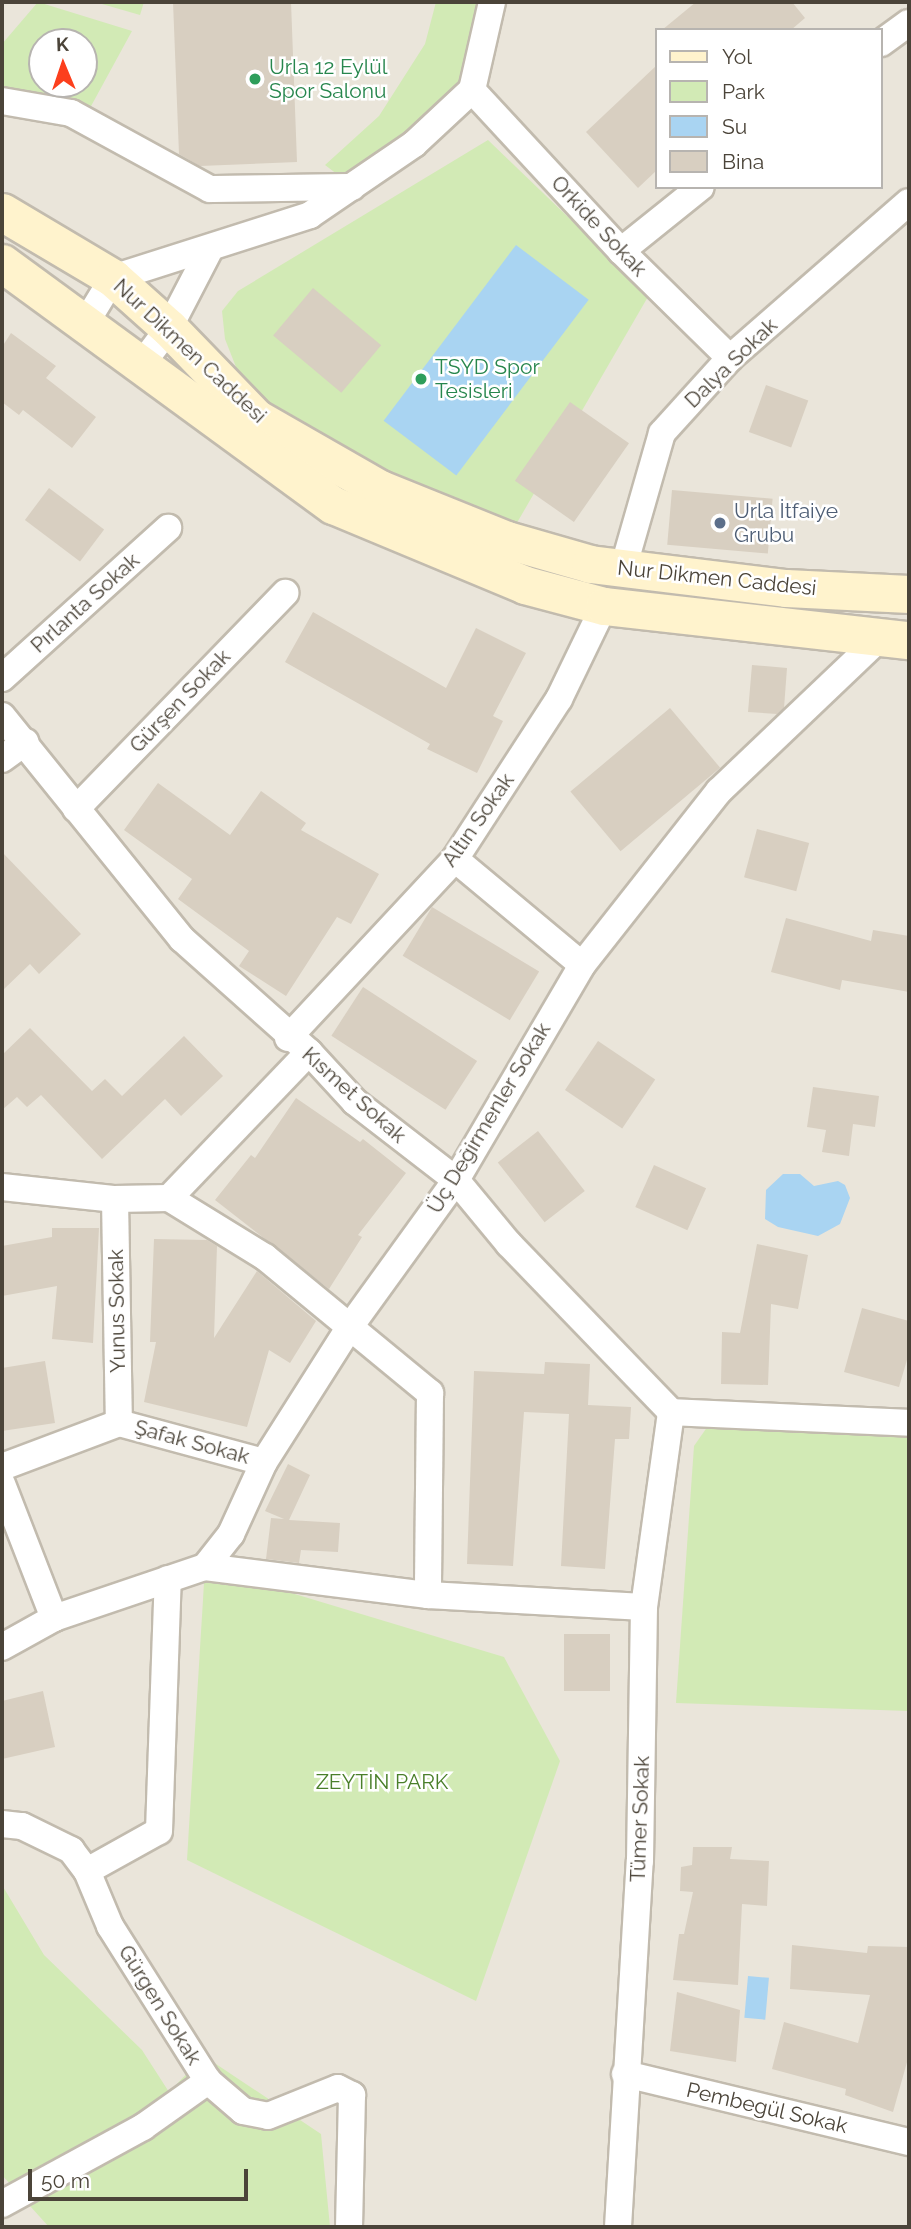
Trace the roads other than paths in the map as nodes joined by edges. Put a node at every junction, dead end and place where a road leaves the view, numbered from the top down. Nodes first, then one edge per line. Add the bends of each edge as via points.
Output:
1 (492, 2) edge
2 (909, 23) edge
3 (883, 42) edge
4 (472, 90) junction
5 (2, 101) edge
6 (354, 187) junction
7 (698, 189) edge
8 (909, 202) edge
9 (2, 212) edge
10 (210, 249) junction
11 (621, 251) junction
12 (2, 263) edge
13 (113, 278) junction
14 (85, 324) junction
15 (169, 328) junction
16 (730, 358) junction
17 (141, 365) junction
18 (167, 528) dead end
19 (623, 569) junction
20 (285, 593) dead end
21 (909, 594) edge
22 (604, 606) junction
23 (896, 638) edge
24 (2, 678) edge
25 (2, 716) edge
26 (25, 742) junction
27 (2, 759) edge
28 (76, 809) junction
29 (455, 859) junction
30 (582, 965) junction
31 (298, 1045) junction
32 (456, 1180) junction
33 (2, 1187) edge
34 (169, 1198) junction
35 (115, 1199) junction
36 (349, 1328) junction
37 (671, 1412) junction
38 (119, 1423) junction
39 (909, 1423) edge
40 (264, 1462) junction
41 (2, 1467) edge
42 (2, 1484) edge
43 (205, 1567) junction
44 (168, 1579) junction
45 (428, 1595) junction
46 (644, 1607) junction
47 (54, 1618) junction
48 (2, 1647) edge
49 (2, 1824) edge
50 (87, 1871) junction
51 (625, 2074) junction
52 (208, 2081) junction
53 (909, 2142) edge
54 (2, 2204) edge
55 (2, 2220) edge
56 (9, 2227) edge
57 (349, 2227) edge
58 (618, 2227) edge

1 - 4 street
2 - 3 street
4 - 6 street via 414,144
4 - 11 street, Orkide Sokak
5 - 6 street via 71,113 211,189
6 - 10 street via 310,215
7 - 11 street
8 - 16 street, Dalya Sokak
9 - 13 main road, Nur Dikmen Caddesi
10 - 13 street
10 - 15 street
11 - 16 street, Orkide Sokak
12 - 14 main road, Nur Dikmen Caddesi
13 - 14 street
13 - 15 main road, Nur Dikmen Caddesi
14 - 17 main road, Nur Dikmen Caddesi
15 - 17 street
15 - 19 main road, Nur Dikmen Caddesi via 256,418 380,489 507,540
16 - 19 street, Dalya Sokak via 662,433
17 - 22 main road, Nur Dikmen Caddesi via 333,505 525,585
18 - 24 street, Pırlanta Sokak
19 - 21 main road, Nur Dikmen Caddesi via 786,588
20 - 28 street, Gürşen Sokak
22 - 23 main road, Nur Dikmen Caddesi
22 - 29 street, Altın Sokak via 559,699
23 - 30 street, Üç Değirmenler Sokak via 719,791
25 - 26 street, Kısmet Sokak
26 - 27 street
26 - 28 street, Kısmet Sokak
28 - 31 street, Kısmet Sokak via 182,939
29 - 30 street
29 - 31 street, Altın Sokak
30 - 32 street, Üç Değirmenler Sokak
31 - 32 street, Kısmet Sokak via 355,1102
31 - 34 street, Altın Sokak
32 - 36 street, Üç Değirmenler Sokak
32 - 37 street, Kısmet Sokak via 509,1244
33 - 35 street
34 - 35 street
34 - 36 street via 265,1257
35 - 38 street, Yunus Sokak
36 - 40 street, Üç Değirmenler Sokak
36 - 45 street via 430,1393
37 - 39 street
37 - 46 street, Tümer Sokak
38 - 40 street, Şafak Sokak
38 - 41 street, Şafak Sokak
40 - 43 street, Üç Değirmenler Sokak via 231,1534
42 - 47 street
43 - 44 street
43 - 45 street
44 - 47 street
44 - 50 street via 159,1831
45 - 46 street
46 - 51 street, Tümer Sokak via 640,1861
47 - 48 street
49 - 50 street, Gürgen Sokak via 52,1838 71,1850
50 - 52 street, Gürgen Sokak via 110,1926
51 - 53 street, Pembegül Sokak
51 - 58 street, Tümer Sokak
52 - 54 street via 143,2127
52 - 57 street, Gürgen Sokak via 255,2115 280,2114 338,2088 352,2095
55 - 56 street

